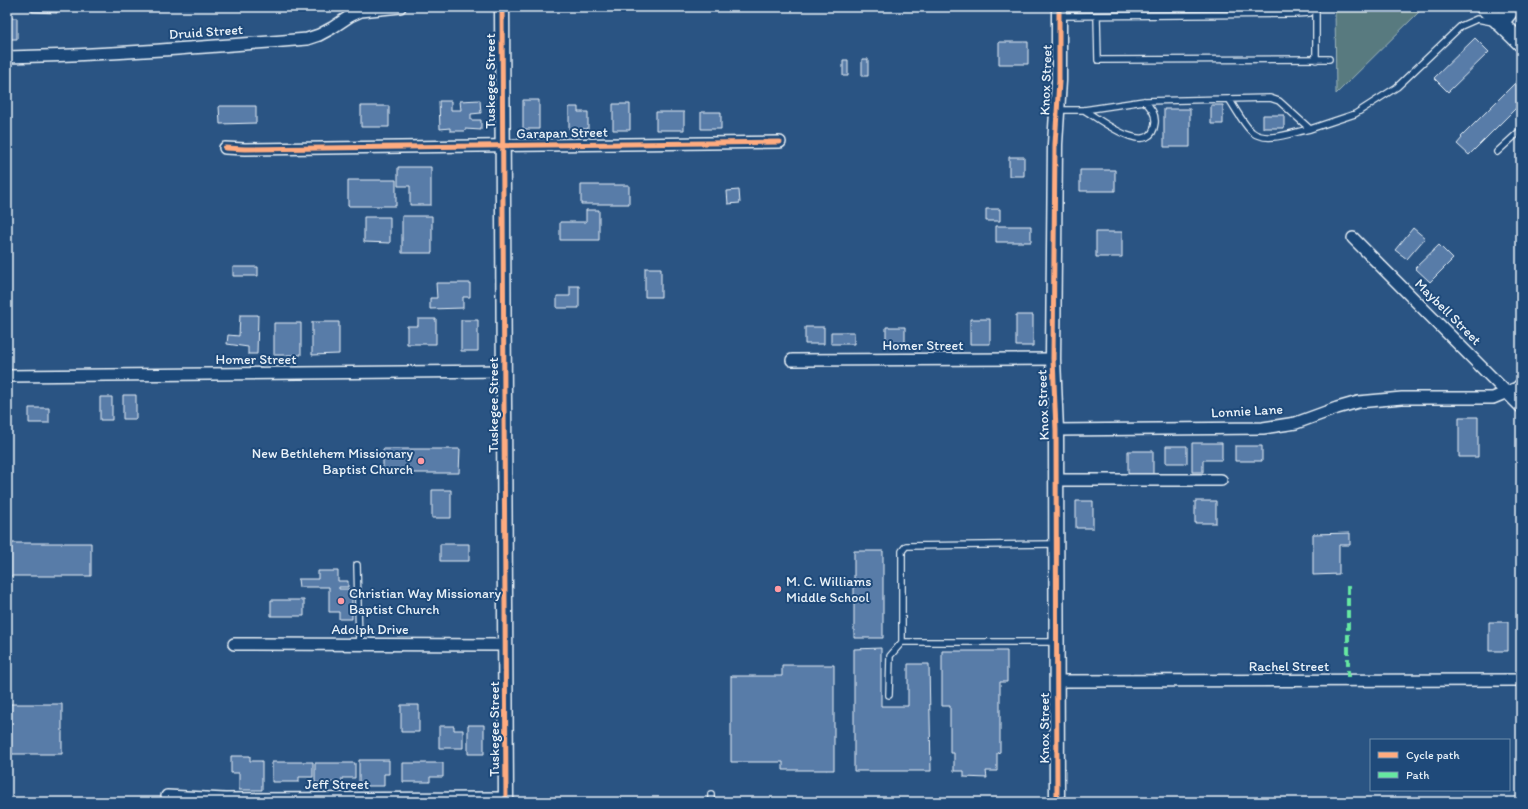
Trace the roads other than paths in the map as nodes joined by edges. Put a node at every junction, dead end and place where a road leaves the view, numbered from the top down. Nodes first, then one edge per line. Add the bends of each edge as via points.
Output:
1 (400, 7) edge
2 (502, 7) edge
3 (1315, 7) edge
4 (1484, 7) edge
5 (1514, 7) edge
6 (1517, 7) edge
7 (1521, 11) edge
8 (1059, 12) edge
9 (1098, 16) junction
10 (1500, 23) junction
11 (1521, 44) edge
12 (7, 57) edge
13 (1329, 59) dead end
14 (1316, 60) junction
15 (1229, 99) junction
16 (1144, 102) junction
17 (1057, 110) junction
18 (1084, 110) junction
19 (1310, 129) junction
20 (1521, 130) edge
21 (780, 142) dead end
22 (502, 145) junction
23 (224, 148) dead end
24 (1497, 152) dead end
25 (1354, 238) dead end
26 (1053, 359) junction
27 (792, 360) dead end
28 (504, 371) junction
29 (7, 376) edge
30 (1521, 384) edge
31 (1506, 392) junction
32 (1521, 407) edge
33 (1056, 430) junction
34 (1056, 480) junction
35 (1221, 480) dead end
36 (1056, 544) junction
37 (357, 565) dead end
38 (902, 642) junction
39 (1056, 642) junction
40 (234, 644) dead end
41 (359, 644) junction
42 (506, 645) junction
43 (1521, 680) edge
44 (1056, 681) junction
45 (889, 695) dead end
46 (711, 794) dead end
47 (167, 796) dead end
48 (506, 800) edge
49 (711, 802) edge
50 (1057, 802) edge

1 - 12 street, Druid Street via 361,11 325,32 307,39 92,55
2 - 22 street, Tuskegee Street
3 - 9 lane via 1310,13 1295,14
3 - 14 lane
4 - 10 main road
5 - 10 main road
6 - 7 main road
8 - 9 lane
8 - 17 street, Knox Street
9 - 14 lane via 1098,60
10 - 11 main road
10 - 19 lane via 1477,19 1462,26 1396,87 1355,114
13 - 14 lane
15 - 16 lane
15 - 19 lane via 1270,98 1279,101
15 - 19 lane via 1252,131 1262,136 1274,137
16 - 18 lane
16 - 18 lane via 1151,108 1155,122 1152,133 1144,139 1129,136
17 - 18 lane
17 - 26 street, Knox Street
20 - 24 lane
21 - 22 street, Garapan Street
22 - 23 street, Garapan Street
22 - 28 street, Tuskegee Street
25 - 31 street, Maybell Street
26 - 27 street, Homer Street
26 - 33 street, Knox Street
28 - 29 street, Homer Street
28 - 42 street, Tuskegee Street
30 - 31 street, Lonnie Lane
31 - 32 street, Maybell Street
31 - 33 street, Lonnie Lane via 1492,398 1402,398 1358,402 1296,424 1263,428
33 - 34 street, Knox Street
34 - 35 street
34 - 36 street, Knox Street
36 - 38 lane via 906,546 902,551
36 - 39 street, Knox Street
37 - 41 lane
38 - 39 lane
38 - 45 lane via 890,656
39 - 44 street, Knox Street
40 - 41 street, Adolph Drive
41 - 42 street, Adolph Drive
42 - 48 street, Tuskegee Street
43 - 44 street, Rachel Street
44 - 50 street, Knox Street
46 - 49 lane
47 - 48 street, Jeff Street via 225,799

